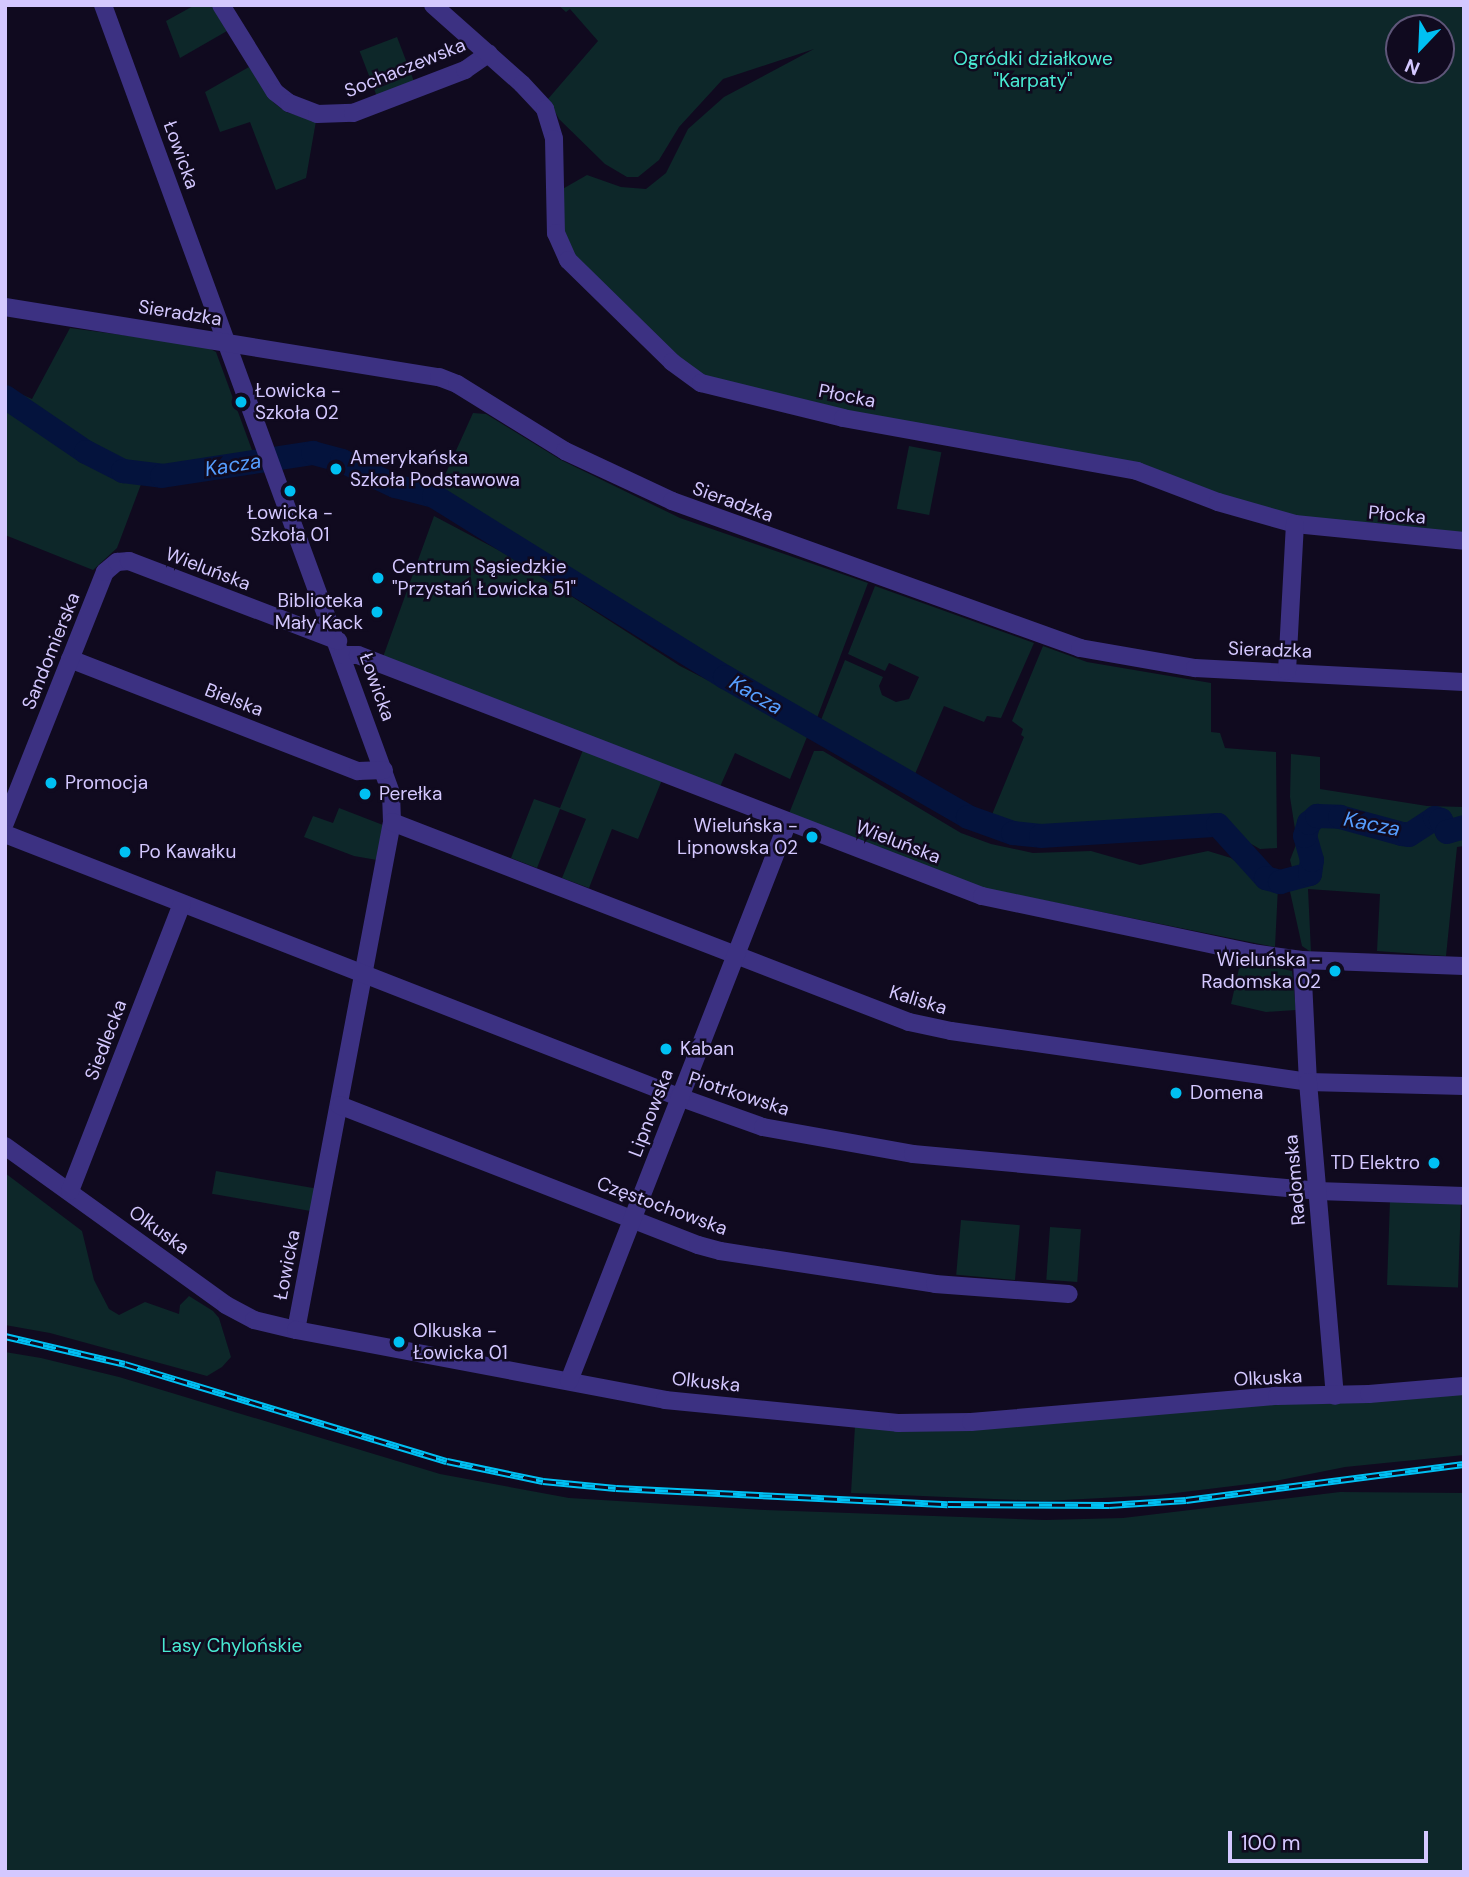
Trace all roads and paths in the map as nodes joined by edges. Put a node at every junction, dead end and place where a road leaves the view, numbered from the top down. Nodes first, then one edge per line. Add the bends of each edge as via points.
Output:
1 (103, 5) edge
2 (221, 5) edge
3 (433, 5) edge
4 (489, 53) junction
5 (5, 307) edge
6 (228, 341) junction
7 (1295, 524) junction
8 (1464, 541) edge
9 (105, 572) joint
10 (340, 648) junction
11 (70, 659) junction
12 (1287, 671) junction
13 (1464, 682) edge
14 (384, 770) junction
15 (392, 822) junction
16 (788, 822) junction
17 (5, 823) edge
18 (5, 834) edge
19 (182, 904) junction
20 (737, 955) junction
21 (1302, 960) junction
22 (1464, 966) edge
23 (363, 974) junction
24 (1308, 1082) junction
25 (1464, 1086) edge
26 (678, 1097) junction
27 (339, 1105) junction
28 (5, 1146) edge
29 (70, 1191) junction
30 (1317, 1191) junction
31 (1464, 1196) edge
32 (633, 1219) junction
33 (1069, 1294) dead end
34 (296, 1331) junction
35 (569, 1381) junction
36 (1464, 1386) edge
37 (1335, 1396) junction

1 - 6 street, Łowicka
2 - 4 street, Sochaczewska via 275,92 317,114 353,113 465,70
3 - 4 street, Płocka
4 - 7 street, Płocka via 536,97 551,121 554,222 568,260 672,362 701,383 843,418 1138,471 1218,502
5 - 6 street, Sieradzka
6 - 10 street, Łowicka
6 - 12 street, Sieradzka via 439,377 565,451 672,502 1080,648 1163,664
7 - 8 street, Płocka
7 - 12 street
9 - 10 street, Wieluńska via 117,562 129,561
9 - 11 street, Sandomierska
10 - 14 street, Łowicka
10 - 16 street, Wieluńska
11 - 14 street, Bielska via 358,771
11 - 17 street, Sandomierska
12 - 13 street, Sieradzka
14 - 15 street, Łowicka
15 - 20 street, Kaliska
15 - 23 street, Łowicka
16 - 20 street, Lipnowska
16 - 21 street, Wieluńska via 982,896
18 - 19 street, Piotrkowska
19 - 23 street, Piotrkowska
19 - 29 street, Siedlecka
20 - 24 street, Kaliska via 909,1022
20 - 26 street, Lipnowska
21 - 22 street, Wieluńska
21 - 24 street, Radomska
23 - 26 street, Piotrkowska
23 - 27 street, Łowicka
24 - 25 street, Kaliska
24 - 30 street, Radomska
26 - 30 street, Piotrkowska via 763,1127 913,1154
26 - 32 street, Lipnowska
27 - 32 street, Częstochowska
27 - 34 street, Łowicka
28 - 29 street, Olkuska
29 - 34 street, Olkuska via 226,1305 254,1320
30 - 31 street, Piotrkowska
30 - 37 street, Radomska
32 - 33 street, Częstochowska via 698,1245 734,1253 924,1283
32 - 35 street, Lipnowska
34 - 35 street, Olkuska
35 - 37 street, Olkuska via 665,1400 898,1423 971,1422 1277,1396
36 - 37 street, Olkuska

